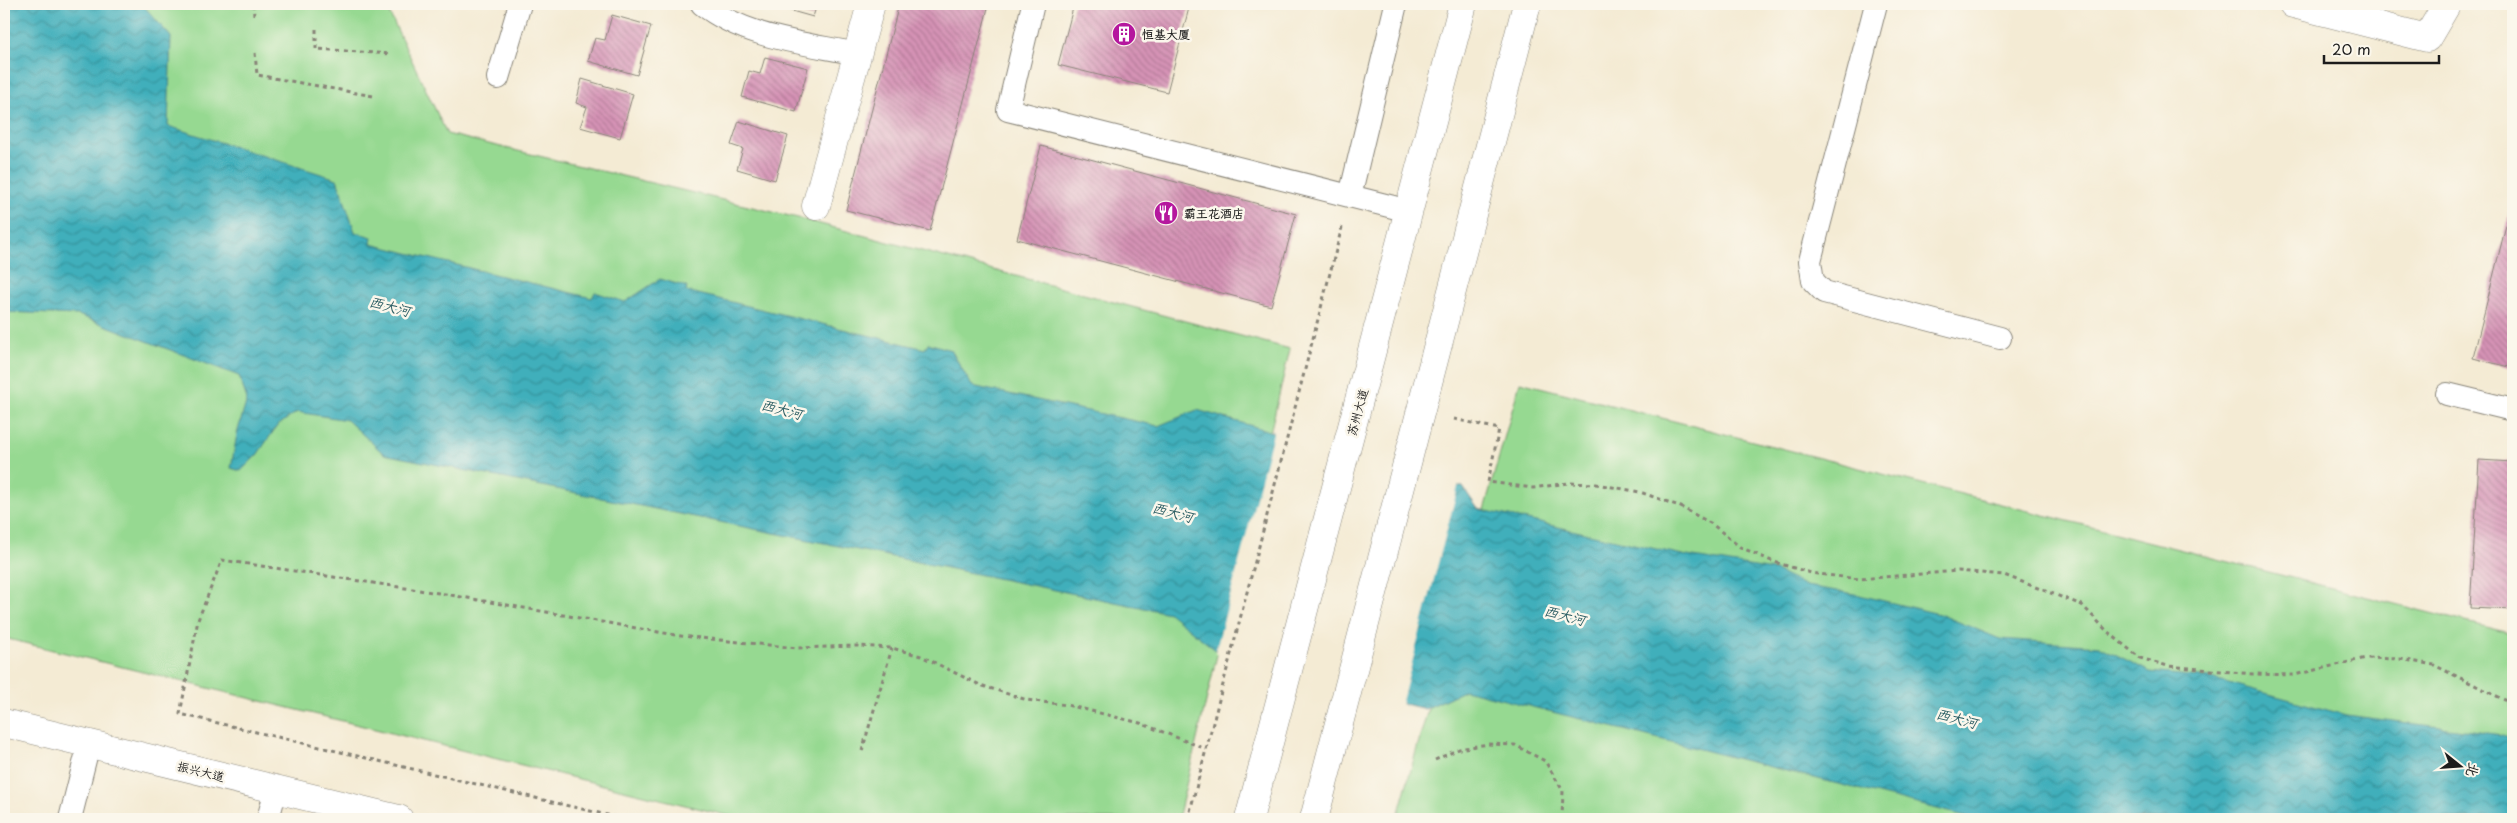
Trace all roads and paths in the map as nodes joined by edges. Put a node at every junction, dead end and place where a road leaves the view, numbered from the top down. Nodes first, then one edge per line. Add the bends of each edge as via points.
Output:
1 (253, 4) edge
2 (520, 4) edge
3 (702, 4) edge
4 (871, 4) edge
5 (1034, 4) edge
6 (1396, 4) edge
7 (1463, 4) edge
8 (1527, 4) edge
9 (1876, 4) edge
10 (2293, 4) edge
11 (2446, 4) edge
12 (254, 15) dead end
13 (316, 29) dead end
14 (255, 52) dead end
15 (391, 54) dead end
16 (857, 54) junction
17 (498, 78) dead end
18 (373, 96) dead end
19 (1350, 196) junction
20 (816, 206) dead end
21 (1409, 211) junction
22 (2000, 338) dead end
23 (2447, 394) dead end
24 (2513, 410) edge
25 (1422, 411) junction
26 (892, 648) junction
27 (2513, 704) edge
28 (4, 723) edge
29 (89, 744) junction
30 (1206, 749) junction
31 (862, 751) dead end
32 (1435, 760) dead end
33 (276, 789) junction
34 (70, 819) edge
35 (268, 819) edge
36 (399, 819) edge
37 (624, 819) edge
38 (1188, 819) edge
39 (1249, 819) edge
40 (1314, 819) edge
41 (1562, 819) edge

1 - 12 path
2 - 17 lane
3 - 16 lane via 719,17 747,30
4 - 16 street
5 - 19 lane via 1008,110
6 - 19 lane
7 - 21 street, 苏州大道
8 - 25 street
9 - 22 lane via 1810,261 1813,280 1824,292
10 - 11 street via 2427,38
13 - 15 path via 316,49
14 - 18 path via 257,75
16 - 20 street
19 - 21 lane
19 - 30 path
21 - 39 street, 苏州大道
23 - 24 lane
25 - 27 path via 1499,429 1488,482 1533,488 1568,483 1596,484 1640,492 1679,506 1740,547 1811,573 1859,579 1958,572 2004,575 2082,605 2140,658 2168,666 2294,675 2366,658 2400,659 2434,665
25 - 40 street
26 - 30 path via 921,656 998,691 1026,700 1067,704 1140,724
26 - 31 path
26 - 37 path via 797,648 681,636 445,594 222,560 198,620 180,714
28 - 29 street, 振兴大道
29 - 33 street, 振兴大道
29 - 34 lane
30 - 38 path
32 - 41 path via 1459,749 1488,744 1515,745 1545,761 1562,791
33 - 35 lane
33 - 36 street, 振兴大道

